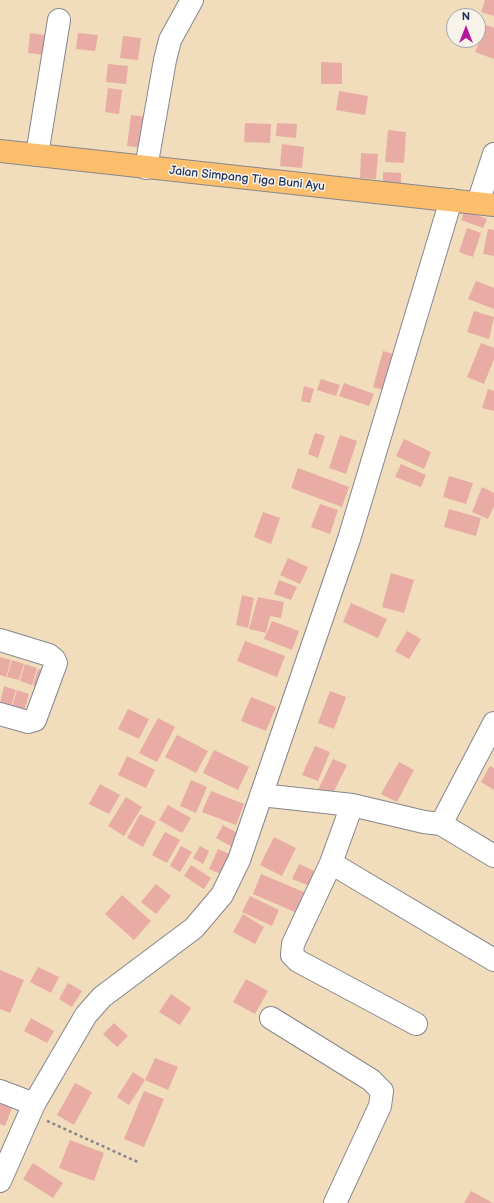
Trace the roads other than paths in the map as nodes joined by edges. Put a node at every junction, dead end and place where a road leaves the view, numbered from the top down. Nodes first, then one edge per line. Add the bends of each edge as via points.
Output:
1 (192, 0) edge
2 (59, 20) dead end
3 (0, 151) edge
4 (494, 154) edge
5 (37, 155) junction
6 (146, 168) junction
7 (451, 200) junction
8 (486, 204) edge
9 (0, 640) edge
10 (0, 714) edge
11 (494, 723) edge
12 (261, 795) junction
13 (352, 805) junction
14 (442, 824) junction
15 (494, 856) edge
16 (331, 863) junction
17 (494, 960) edge
18 (271, 1018) dead end
19 (416, 1024) dead end
20 (0, 1091) edge
21 (32, 1109) junction
22 (0, 1181) edge
23 (342, 1200) edge

1 - 6 street via 170,40
2 - 5 street
3 - 5 main road, Jalan Simpang Tiga Buni Ayu
4 - 8 street
5 - 6 main road, Jalan Simpang Tiga Buni Ayu
6 - 7 main road, Jalan Simpang Tiga Buni Ayu
7 - 8 main road, Jalan Simpang Tiga Buni Ayu
7 - 12 street via 349,539
9 - 10 street via 49,655 54,659 56,666 35,720 28,722
11 - 14 street
12 - 13 street
12 - 21 street via 239,860 222,895 194,928 102,997 86,1015
13 - 14 street
13 - 16 street
14 - 15 street
16 - 17 street
16 - 19 street via 293,944 292,957
18 - 23 street via 372,1080 382,1091 380,1106
20 - 21 street
21 - 22 street

